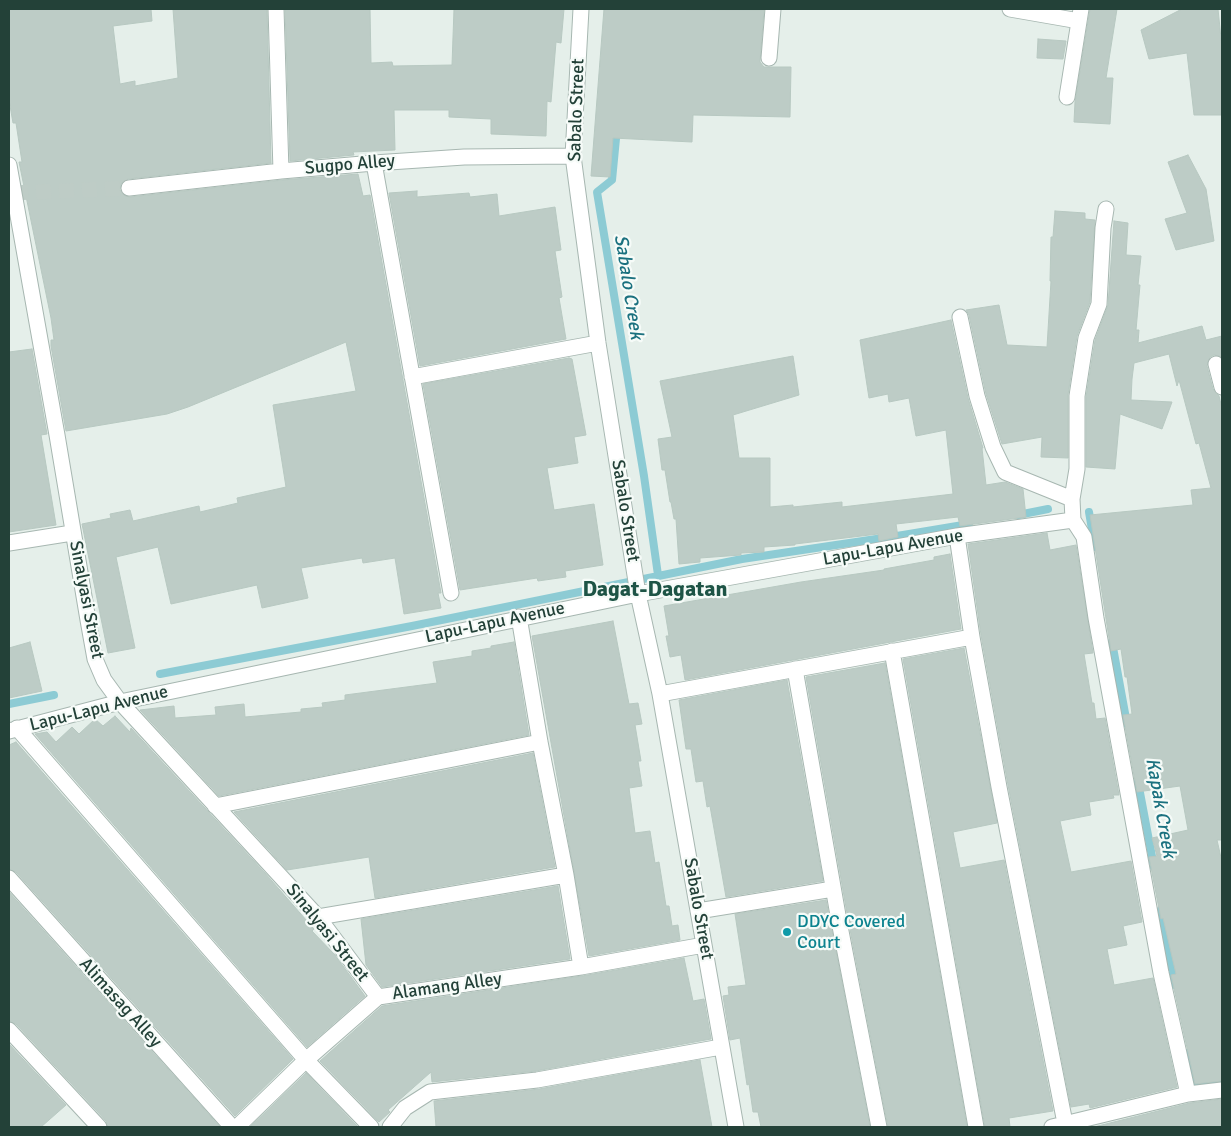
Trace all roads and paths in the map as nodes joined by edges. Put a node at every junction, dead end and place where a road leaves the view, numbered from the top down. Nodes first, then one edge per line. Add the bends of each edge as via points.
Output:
1 (276, 9) edge
2 (581, 9) edge
3 (774, 9) edge
4 (1010, 9) edge
5 (1080, 15) edge
6 (769, 58) dead end
7 (1067, 97) dead end
8 (573, 156) junction
9 (374, 163) junction
10 (9, 165) edge
11 (281, 171) junction
12 (129, 188) tunnel mouth
13 (11, 194) edge
14 (1106, 210) dead end
15 (960, 317) dead end
16 (598, 343) junction
17 (1216, 364) dead end
18 (412, 377) junction
19 (1222, 387) edge
20 (1072, 499) junction
21 (1073, 520) junction
22 (72, 533) junction
23 (957, 536) junction
24 (9, 543) edge
25 (451, 593) dead end
26 (638, 594) junction
27 (519, 617) junction
28 (972, 637) junction
29 (892, 651) junction
30 (795, 669) junction
31 (660, 694) junction
32 (120, 702) junction
33 (13, 730) edge
34 (540, 742) junction
35 (215, 806) junction
36 (566, 875) junction
37 (9, 878) edge
38 (833, 889) junction
39 (698, 911) junction
40 (318, 917) junction
41 (704, 945) junction
42 (581, 967) junction
43 (378, 997) junction
44 (9, 1030) edge
45 (721, 1047) junction
46 (306, 1060) junction
47 (1222, 1090) edge
48 (1188, 1094) junction
49 (1059, 1125) edge
50 (97, 1127) edge
51 (232, 1127) edge
52 (238, 1127) edge
53 (371, 1127) edge
54 (390, 1127) edge
55 (736, 1127) edge
56 (879, 1127) edge
57 (976, 1127) edge

1 - 11 street
2 - 8 street, Sabalo Street
3 - 6 street
4 - 5 street
5 - 7 street
8 - 9 street, Sugpo Alley via 464,157
8 - 16 street, Sabalo Street
9 - 11 street, Sugpo Alley
9 - 18 street
10 - 13 street, Sinalyasi Street
11 - 12 street, Sugpo Alley
13 - 22 street, Sinalyasi Street via 57,435
14 - 20 street via 1099,304 1086,338 1077,396 1077,469
15 - 20 street via 976,396 992,448 1005,472
16 - 18 street
16 - 26 street, Sabalo Street
17 - 19 street
18 - 25 street
20 - 21 street
21 - 23 street, Lapu-Lapu Avenue
21 - 48 street via 1084,537 1160,973
22 - 24 street
22 - 32 street, Sinalyasi Street via 95,658 104,680
23 - 26 street, Lapu-Lapu Avenue
23 - 28 street
26 - 27 street, Lapu-Lapu Avenue
26 - 31 street, Sabalo Street
27 - 32 street, Lapu-Lapu Avenue
27 - 34 street
28 - 29 street
28 - 49 street
29 - 30 street
29 - 57 street
30 - 31 street
30 - 38 street
31 - 39 street, Sabalo Street
32 - 33 street, Lapu-Lapu Avenue
32 - 35 street, Sinalyasi Street
33 - 46 street
34 - 35 street
34 - 36 street
35 - 40 street, Sinalyasi Street
36 - 40 street
36 - 42 street
37 - 51 street, Alimasag Alley
38 - 39 street
38 - 56 street
39 - 41 street, Sabalo Street
40 - 43 street, Sinalyasi Street
41 - 42 street, Alamang Alley
41 - 45 street, Sabalo Street
42 - 43 street, Alamang Alley
43 - 46 street, Alamang Alley
44 - 50 street
45 - 54 street via 537,1080 430,1092 405,1108
45 - 55 street, Sabalo Street
46 - 52 street, Alamang Alley
46 - 53 street
47 - 48 street
48 - 49 street

